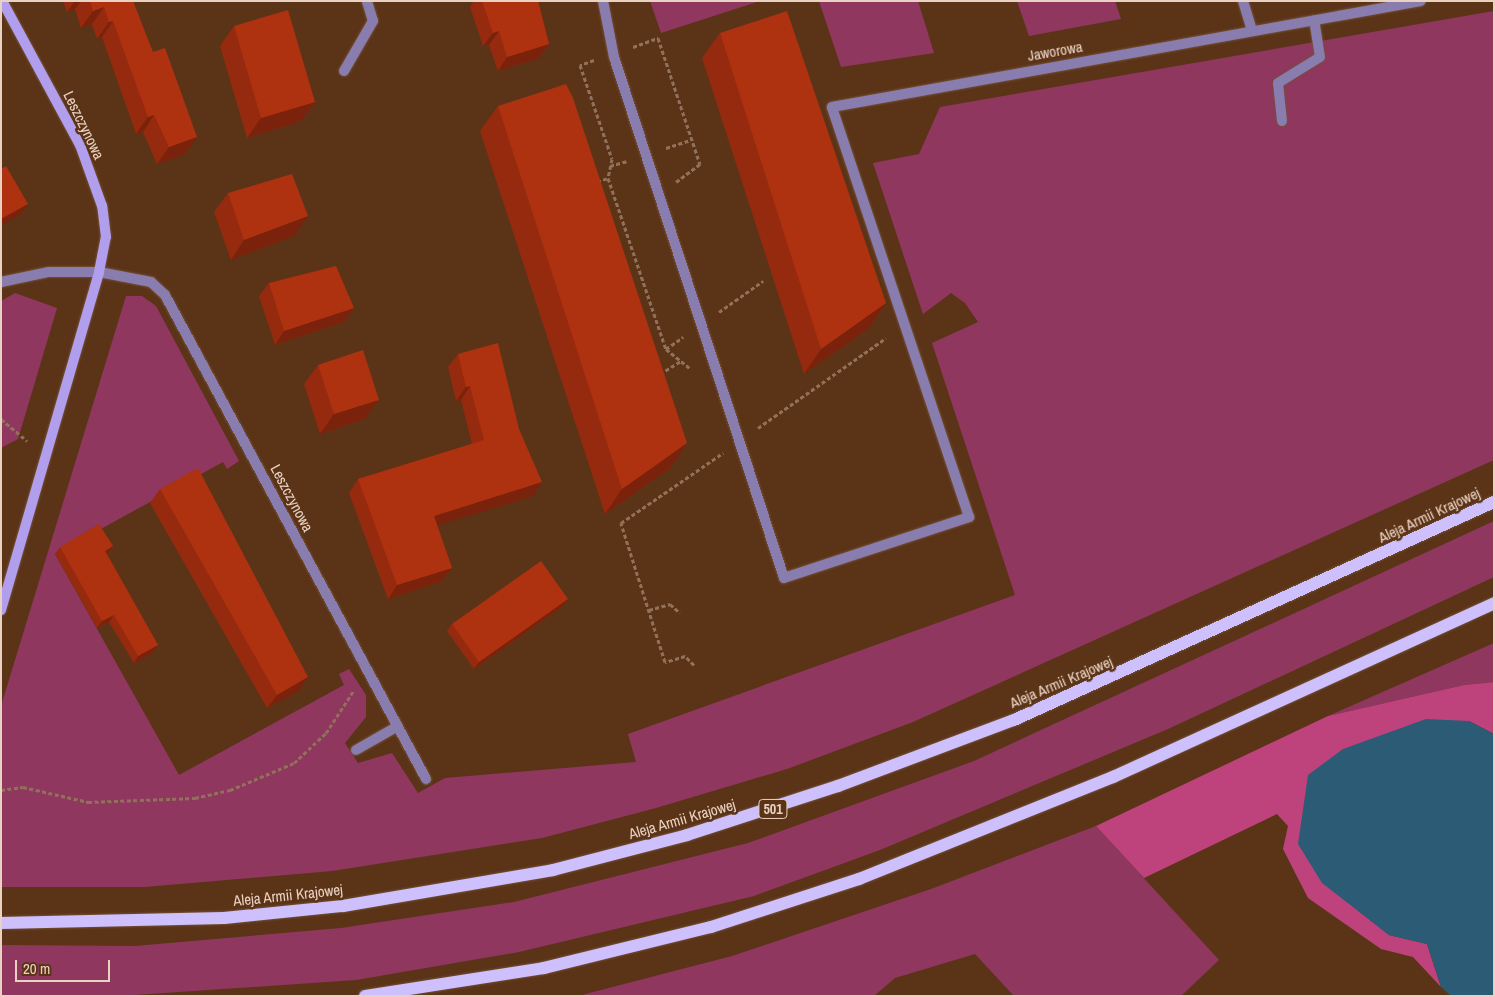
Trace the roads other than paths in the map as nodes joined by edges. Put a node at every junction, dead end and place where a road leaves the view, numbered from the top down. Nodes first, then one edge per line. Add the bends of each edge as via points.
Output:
1 (2, 1) edge
2 (367, 1) edge
3 (603, 1) edge
4 (1243, 1) edge
5 (1421, 1) edge
6 (1314, 20) junction
7 (1252, 30) junction
8 (344, 71) dead end
9 (1282, 121) dead end
10 (99, 272) junction
11 (1, 282) edge
12 (1494, 502) edge
13 (1494, 603) edge
14 (1, 610) edge
15 (398, 726) junction
16 (356, 750) dead end
17 (426, 779) dead end
18 (1, 923) edge
19 (365, 996) edge

1 - 10 street, Leszczynowa via 80,145 102,206 106,237
2 - 8 street via 373,22
3 - 7 street, Jaworowa via 612,28 614,57 784,578 968,517 832,107
4 - 7 street
5 - 6 street, Jaworowa
6 - 7 street, Jaworowa
6 - 9 street via 1320,57 1278,83
10 - 11 street, Leszczynowa via 40,273
10 - 14 street, Leszczynowa
10 - 15 street, Leszczynowa via 151,282 165,295
12 - 18 main road, Aleja Armii Krajowej / 501 via 1014,720 838,786 687,836 553,870 343,906 207,918
13 - 19 main road via 1113,777 859,879 711,927 544,968
15 - 16 street
15 - 17 street, Leszczynowa

